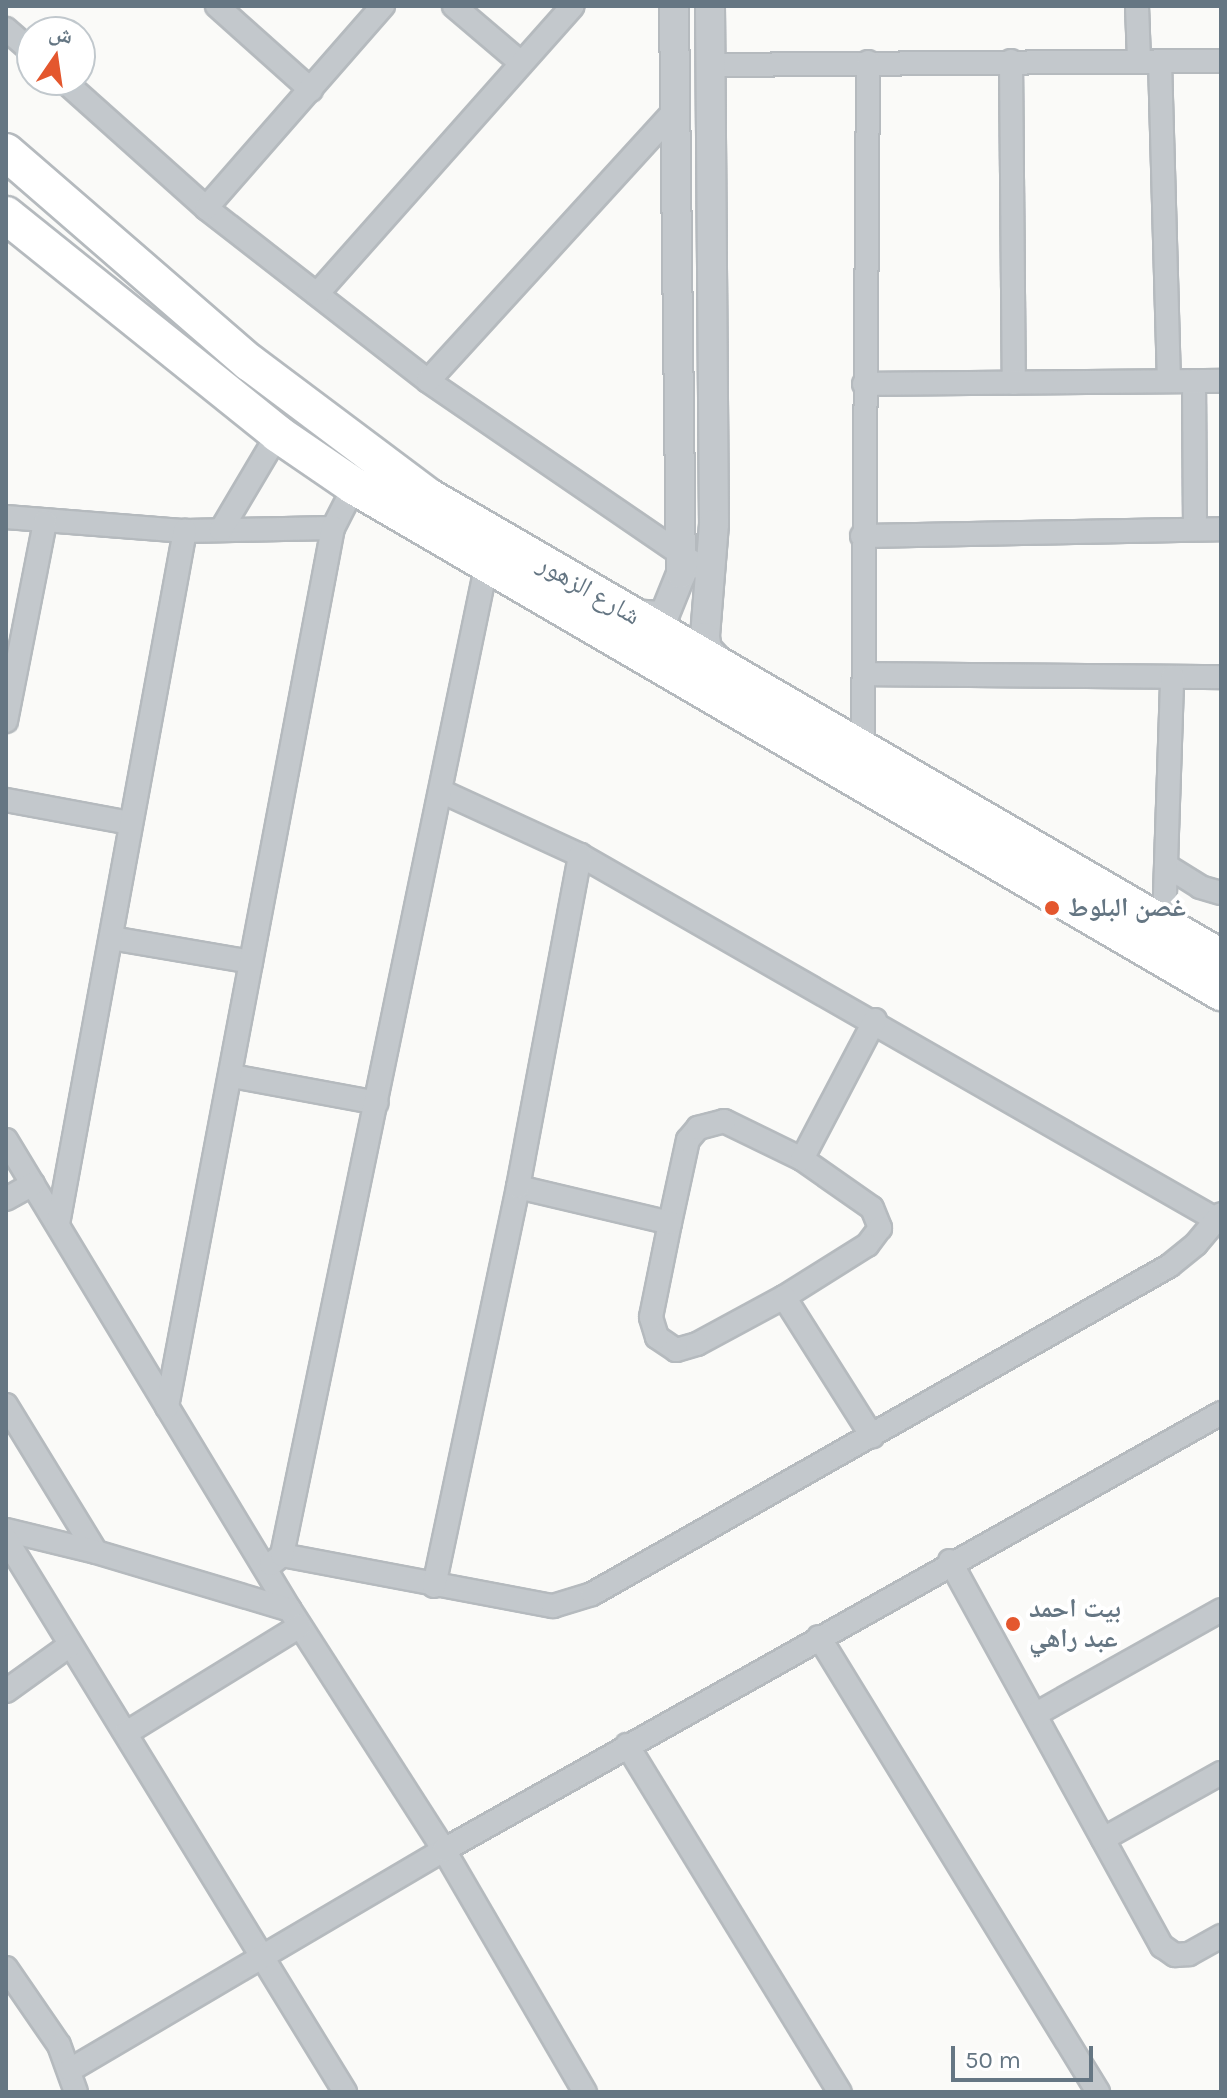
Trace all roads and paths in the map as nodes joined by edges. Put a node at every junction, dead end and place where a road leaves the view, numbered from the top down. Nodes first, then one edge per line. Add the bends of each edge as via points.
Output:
1 (217, 6) edge
2 (383, 6) edge
3 (454, 6) edge
4 (573, 6) edge
5 (674, 6) edge
6 (710, 6) edge
7 (1137, 6) edge
8 (1011, 61) junction
9 (1150, 61) junction
10 (1221, 61) edge
11 (868, 62) junction
12 (521, 63) junction
13 (710, 65) junction
14 (311, 90) junction
15 (81, 96) edge
16 (676, 109) junction
17 (6, 152) edge
18 (206, 208) junction
19 (6, 215) edge
20 (317, 294) junction
21 (428, 381) junction
22 (1169, 381) junction
23 (1221, 381) edge
24 (1194, 382) junction
25 (1014, 383) junction
26 (864, 384) junction
27 (278, 434) junction
28 (371, 455) junction
29 (354, 486) junction
30 (6, 517) edge
31 (45, 522) junction
32 (333, 528) junction
33 (1195, 529) junction
34 (1221, 529) edge
35 (221, 530) junction
36 (185, 531) junction
37 (862, 536) junction
38 (680, 553) junction
39 (486, 567) junction
40 (711, 575) junction
41 (625, 611) junction
42 (731, 672) junction
43 (864, 674) junction
44 (1172, 677) junction
45 (1221, 677) edge
46 (6, 721) edge
47 (863, 750) junction
48 (443, 792) junction
49 (6, 800) edge
50 (130, 823) junction
51 (580, 855) junction
52 (1167, 866) junction
53 (1221, 893) edge
54 (1164, 924) junction
55 (111, 938) junction
56 (1221, 958) edge
57 (251, 962) junction
58 (1221, 992) edge
59 (875, 1020) junction
60 (232, 1076) junction
61 (377, 1103) junction
62 (6, 1140) edge
63 (802, 1159) junction
64 (33, 1184) junction
65 (518, 1187) junction
66 (6, 1199) edge
67 (1219, 1217) edge
68 (670, 1223) junction
69 (58, 1224) junction
70 (784, 1297) junction
71 (6, 1405) edge
72 (167, 1407) junction
73 (1221, 1413) edge
74 (872, 1436) junction
75 (6, 1530) edge
76 (6, 1539) edge
77 (96, 1552) junction
78 (950, 1561) junction
79 (274, 1562) junction
80 (434, 1586) junction
81 (1221, 1610) edge
82 (295, 1618) junction
83 (819, 1637) junction
84 (70, 1645) junction
85 (6, 1691) edge
86 (1036, 1714) junction
87 (126, 1733) junction
88 (627, 1745) junction
89 (1221, 1773) edge
90 (1103, 1839) junction
91 (444, 1850) junction
92 (1221, 1936) edge
93 (264, 1956) junction
94 (6, 1968) edge
95 (73, 2081) edge
96 (345, 2092) edge
97 (585, 2092) edge
98 (840, 2092) edge
99 (1098, 2092) edge

1 - 14 street
2 - 14 street
3 - 12 street
4 - 12 street
5 - 16 street
6 - 13 street
7 - 9 street
8 - 9 street
8 - 11 street
8 - 25 street
9 - 10 street
9 - 22 street
11 - 13 street
11 - 26 street
12 - 20 street
13 - 40 street
14 - 18 street
15 - 18 street
16 - 21 street
16 - 38 street
17 - 28 main road, شارع الزهور via 250,363
18 - 20 street
19 - 27 main road, شارع الزهور
20 - 21 street
21 - 38 street
22 - 24 street
22 - 25 street
23 - 24 street
24 - 33 street
25 - 26 street
26 - 37 street
27 - 29 main road, شارع الزهور
27 - 35 street
28 - 29 street
28 - 41 main road, شارع الزهور via 427,496
29 - 32 street
29 - 39 main road, شارع الزهور
30 - 31 street
31 - 36 street
31 - 46 street
32 - 35 street
32 - 57 street
33 - 34 street
33 - 37 street
35 - 36 street
36 - 50 street
37 - 43 street
38 - 40 street
38 - 41 street via 676,596 664,616 646,618
39 - 48 street
39 - 58 main road, شارع الزهور
40 - 42 street via 707,649
41 - 42 main road, شارع الزهور
42 - 47 main road, شارع الزهور
43 - 44 street
43 - 47 street
44 - 45 street
44 - 52 street
47 - 54 main road, شارع الزهور
48 - 51 street
48 - 61 street
49 - 50 street
50 - 55 street
51 - 59 street
51 - 65 street
52 - 53 street via 1200,887
52 - 54 street
54 - 56 main road, شارع الزهور
55 - 57 street
55 - 69 street
57 - 60 street
59 - 63 street
59 - 67 street
60 - 61 street
60 - 72 street
61 - 79 street
62 - 64 street
63 - 68 street via 736,1124 724,1121 698,1128 688,1140
63 - 70 street via 872,1208 880,1228 867,1245
64 - 66 street
64 - 69 street
65 - 68 street
65 - 80 street
67 - 74 street via 1169,1266
68 - 70 street via 651,1317 664,1345 688,1349
69 - 72 street
70 - 74 street
71 - 77 street
72 - 79 street
73 - 78 street
74 - 80 street via 592,1594 553,1606
75 - 77 street
76 - 84 street
77 - 82 street
78 - 83 street
78 - 86 street
79 - 80 street
79 - 82 street
81 - 86 street
82 - 87 street
82 - 91 street
83 - 88 street
83 - 99 street
84 - 85 street
84 - 87 street
86 - 90 street
87 - 93 street
88 - 91 street
88 - 98 street
89 - 90 street
90 - 92 street via 1162,1946 1175,1955 1189,1954
91 - 93 street
91 - 97 street
93 - 95 street
93 - 96 street
94 - 95 street

